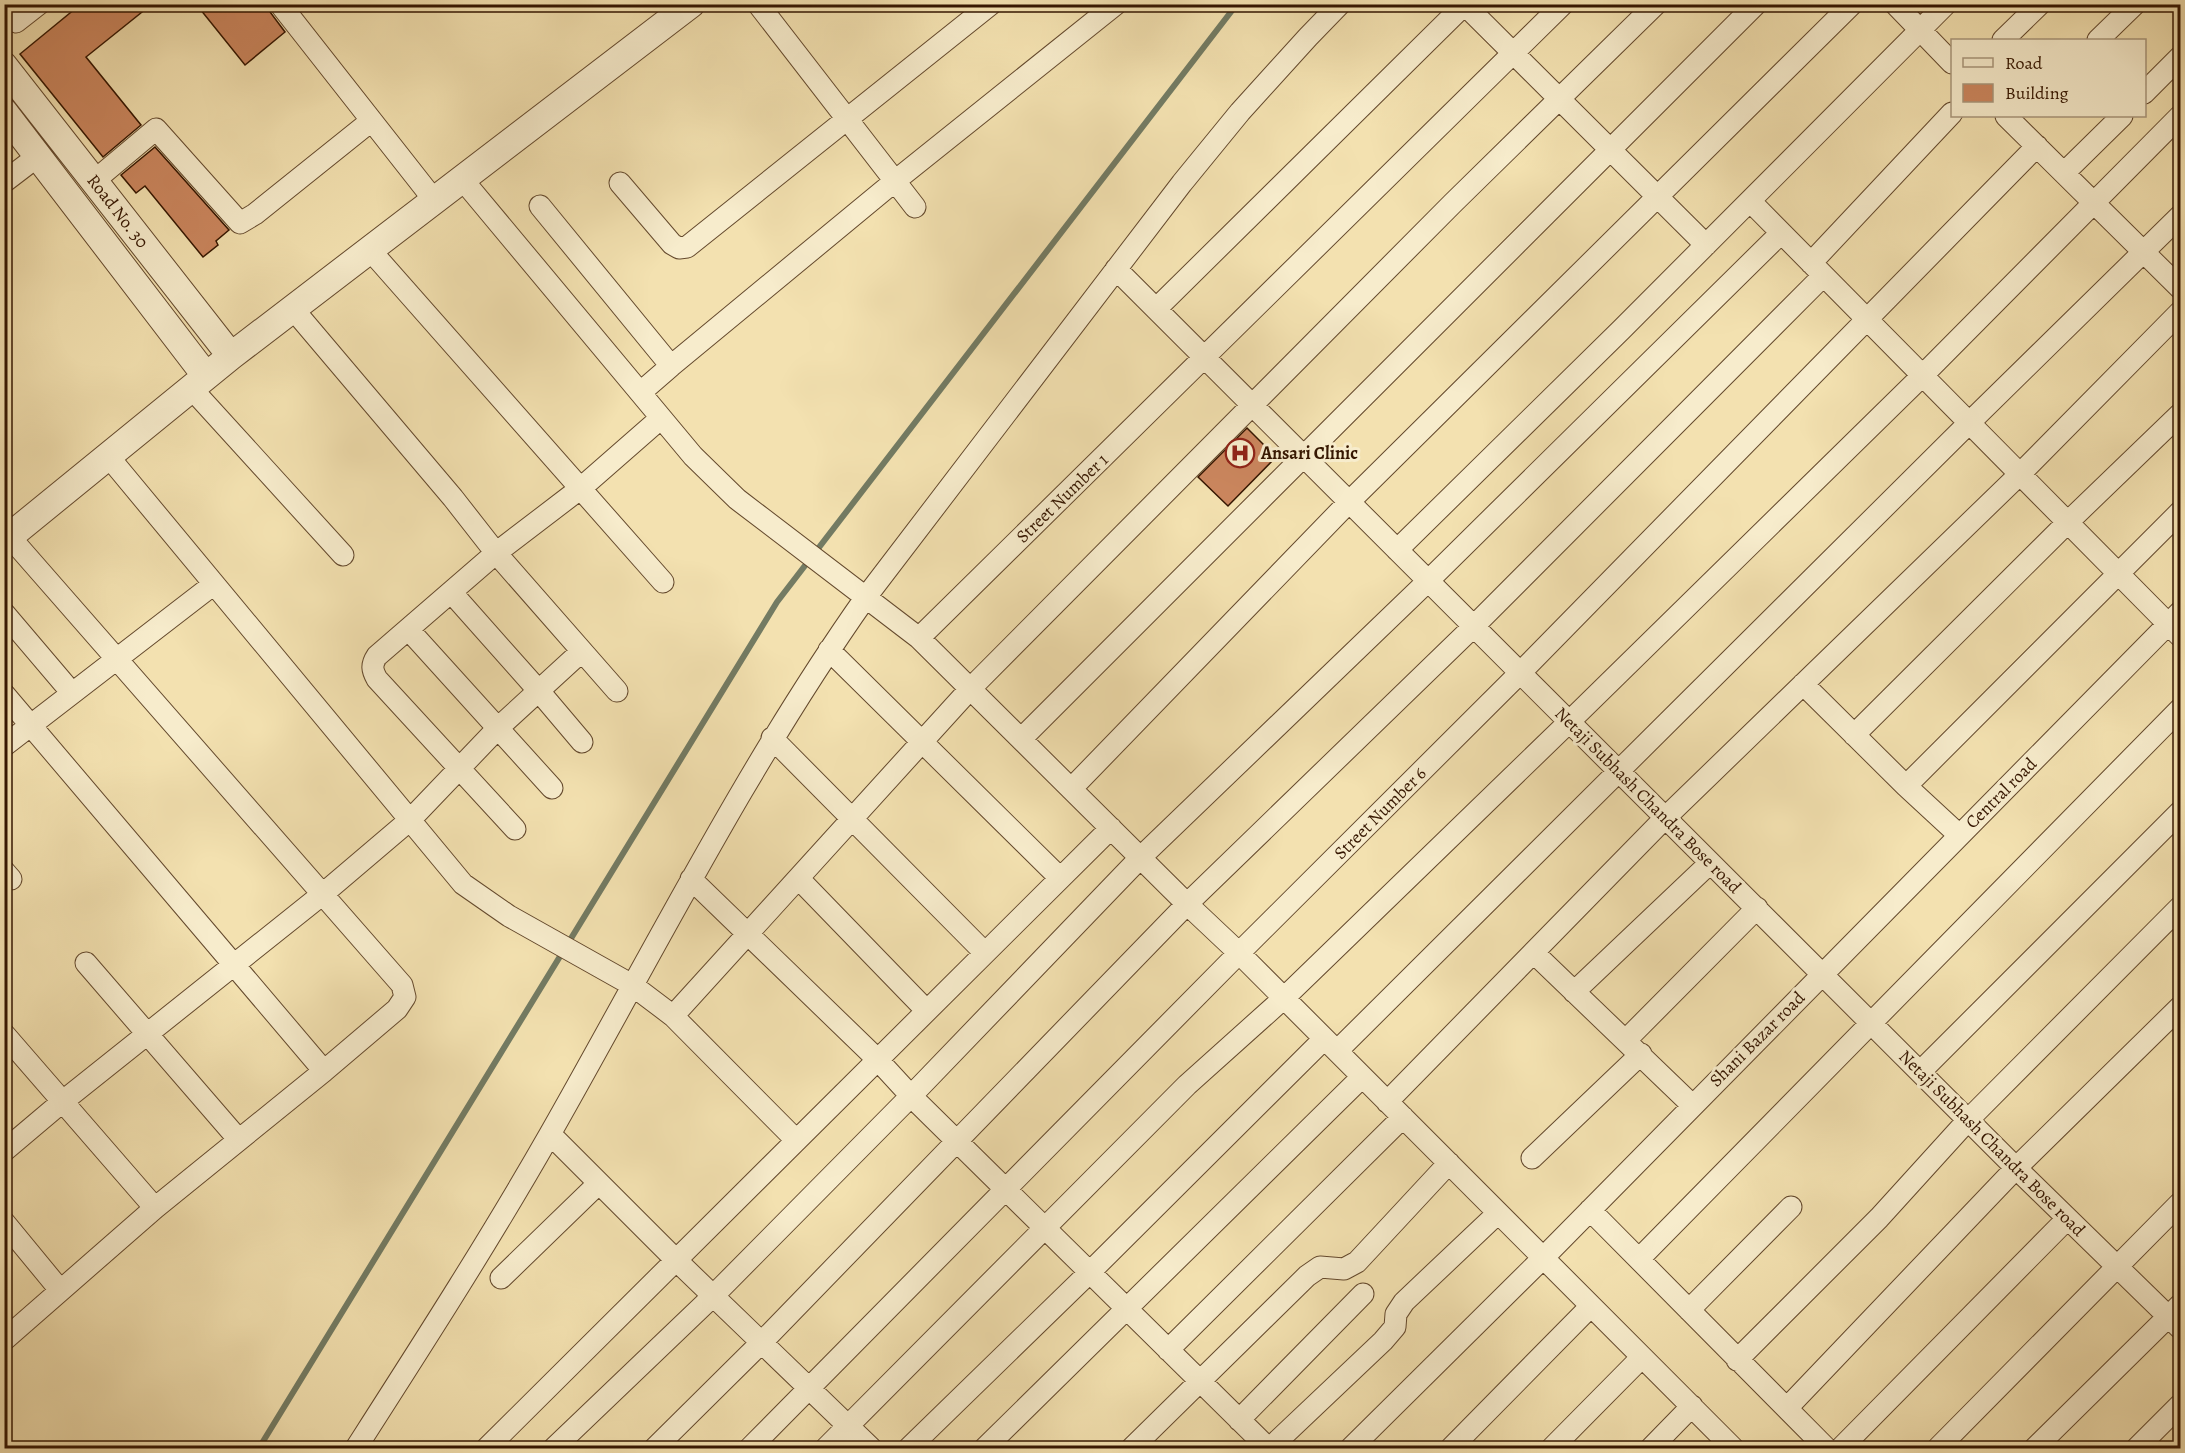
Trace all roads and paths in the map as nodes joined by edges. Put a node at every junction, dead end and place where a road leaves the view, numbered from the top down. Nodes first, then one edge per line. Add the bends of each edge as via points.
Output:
1 (39, 4) edge
2 (280, 4) edge
3 (691, 4) edge
4 (758, 4) edge
5 (992, 4) edge
6 (1116, 4) edge
7 (1340, 4) edge
8 (1563, 4) edge
9 (1656, 4) edge
10 (1756, 4) edge
11 (1852, 4) edge
12 (1895, 4) edge
13 (1946, 4) edge
14 (2040, 4) edge
15 (2135, 4) edge
16 (1465, 5) edge
17 (16, 22) dead end
18 (1920, 30) junction
19 (2004, 39) edge
20 (2099, 39) edge
21 (1515, 53) junction
22 (2181, 57) edge
23 (1951, 61) edge
24 (4, 66) edge
25 (2146, 92) edge
26 (1561, 98) junction
27 (4, 112) edge
28 (1951, 115) edge
29 (2181, 116) edge
30 (2121, 117) edge
31 (2014, 118) edge
32 (847, 119) junction
33 (371, 121) junction
34 (2037, 146) junction
35 (1610, 148) junction
36 (38, 156) junction
37 (2064, 173) junction
38 (462, 179) junction
39 (94, 181) junction
40 (895, 181) junction
41 (4, 182) edge
42 (620, 183) dead end
43 (1658, 197) junction
44 (434, 200) junction
45 (1750, 201) junction
46 (2094, 203) junction
47 (540, 206) dead end
48 (915, 207) dead end
49 (2181, 216) edge
50 (1781, 233) junction
51 (1706, 245) junction
52 (370, 250) junction
53 (2144, 252) junction
54 (1116, 269) junction
55 (1817, 269) junction
56 (2181, 288) edge
57 (293, 309) junction
58 (1156, 309) junction
59 (2181, 312) edge
60 (1867, 320) junction
61 (231, 356) junction
62 (1204, 358) junction
63 (671, 366) junction
64 (1922, 376) junction
65 (199, 382) junction
66 (641, 392) junction
67 (1253, 406) junction
68 (2181, 414) edge
69 (661, 418) junction
70 (1969, 423) junction
71 (108, 456) junction
72 (1303, 456) junction
73 (2020, 474) junction
74 (581, 488) junction
75 (1349, 502) junction
76 (2181, 512) edge
77 (2068, 522) junction
78 (7, 539) edge
79 (1397, 550) junction
80 (496, 553) junction
81 (343, 555) dead end
82 (2118, 573) junction
83 (1428, 580) junction
84 (663, 582) dead end
85 (214, 584) junction
86 (451, 592) junction
87 (866, 597) junction
88 (4, 613) edge
89 (2176, 624) edge
90 (1474, 626) junction
91 (408, 629) junction
92 (919, 638) junction
93 (829, 650) junction
94 (582, 651) junction
95 (117, 658) junction
96 (1520, 673) junction
97 (1803, 684) junction
98 (970, 689) junction
99 (538, 690) junction
100 (617, 691) dead end
101 (72, 693) junction
102 (4, 694) edge
103 (2181, 709) edge
104 (1569, 722) junction
105 (31, 725) junction
106 (498, 728) junction
107 (1854, 735) junction
108 (772, 738) junction
109 (1021, 739) junction
110 (582, 742) dead end
111 (923, 742) junction
112 (4, 746) edge
113 (459, 769) junction
114 (1619, 771) junction
115 (1906, 786) junction
116 (552, 788) dead end
117 (1071, 789) junction
118 (2181, 812) edge
119 (1665, 818) junction
120 (411, 819) junction
121 (854, 819) junction
122 (1111, 828) junction
123 (514, 829) dead end
124 (1959, 835) junction
125 (1140, 858) junction
126 (1710, 863) junction
127 (1060, 878) junction
128 (691, 879) junction
129 (799, 879) junction
130 (324, 893) junction
131 (1186, 904) junction
132 (1757, 908) junction
133 (2181, 908) edge
134 (749, 933) junction
135 (985, 953) junction
136 (1239, 953) junction
137 (1534, 953) junction
138 (87, 963) dead end
139 (234, 966) junction
140 (1821, 974) junction
141 (625, 981) junction
142 (1574, 992) junction
143 (1284, 998) junction
144 (2181, 1007) edge
145 (926, 1010) junction
146 (673, 1016) junction
147 (1871, 1023) junction
148 (4, 1035) edge
149 (147, 1035) junction
150 (1330, 1045) junction
151 (1633, 1047) junction
152 (877, 1059) junction
153 (324, 1071) junction
154 (1920, 1072) junction
155 (1362, 1077) junction
156 (911, 1096) junction
157 (63, 1102) junction
158 (1387, 1102) junction
159 (1692, 1105) junction
160 (1403, 1117) junction
161 (1968, 1120) junction
162 (550, 1134) junction
163 (239, 1140) junction
164 (796, 1140) junction
165 (957, 1140) junction
166 (4, 1151) edge
167 (1532, 1158) dead end
168 (1449, 1163) junction
169 (2016, 1168) junction
170 (599, 1183) junction
171 (1006, 1189) junction
172 (2181, 1203) edge
173 (1791, 1207) dead end
174 (155, 1208) junction
175 (1590, 1210) junction
176 (1498, 1213) junction
177 (2067, 1219) junction
178 (4, 1222) edge
179 (1046, 1229) junction
180 (1543, 1258) junction
181 (1639, 1259) junction
182 (677, 1261) junction
183 (2118, 1268) junction
184 (1090, 1272) junction
185 (501, 1278) dead end
186 (60, 1290) junction
187 (1363, 1294) dead end
188 (713, 1296) junction
189 (1591, 1305) junction
190 (1126, 1308) junction
191 (1689, 1310) junction
192 (2177, 1317) edge
193 (4, 1340) edge
194 (762, 1342) junction
195 (1168, 1350) junction
196 (1642, 1357) junction
197 (1737, 1360) junction
198 (1200, 1380) junction
199 (809, 1389) junction
200 (2181, 1405) edge
201 (1692, 1406) junction
202 (1787, 1408) junction
203 (1239, 1420) junction
204 (848, 1426) junction
205 (356, 1449) edge
206 (487, 1449) edge
207 (554, 1449) edge
208 (655, 1449) edge
209 (750, 1449) edge
210 (826, 1449) edge
211 (872, 1449) edge
212 (909, 1449) edge
213 (985, 1449) edge
214 (1132, 1449) edge
215 (1269, 1449) edge
216 (1351, 1449) edge
217 (1451, 1449) edge
218 (1552, 1449) edge
219 (1651, 1449) edge
220 (1734, 1449) edge
221 (1826, 1449) edge
222 (1841, 1449) edge
223 (1938, 1449) edge
224 (2036, 1449) edge
225 (2137, 1449) edge

1 - 17 street
2 - 33 street
3 - 38 street
4 - 32 street
5 - 32 street
6 - 40 street
7 - 54 street via 1240,112
8 - 21 street, Street Number 1
9 - 26 street
10 - 35 street
11 - 43 street
12 - 18 street
13 - 18 street
14 - 19 street
15 - 20 street
16 - 21 street
16 - 58 street
18 - 23 street
18 - 45 street
21 - 26 street
21 - 62 street, Street Number 1
22 - 25 street
24 - 39 street, Road No. 30
26 - 35 street
26 - 67 street
27 - 36 street, Road No. 30
28 - 55 street
29 - 46 street
30 - 37 street
31 - 34 street
32 - 40 street
32 - 42 street via 687,247 672,244
33 - 39 street via 240,223 156,129
33 - 44 street
34 - 37 street
34 - 60 street, Street Number 6
35 - 43 street
35 - 72 street
36 - 41 street
36 - 65 street, Road No. 30
37 - 46 street
38 - 44 street
38 - 66 street
39 - 61 street, Road No. 30
40 - 48 street
40 - 63 street
43 - 51 street
43 - 75 street
44 - 52 street
45 - 50 street
45 - 51 street
46 - 53 street
46 - 64 street
47 - 63 street
49 - 53 street
50 - 55 street
50 - 83 street
51 - 79 street
52 - 57 street
52 - 74 street
53 - 56 street
53 - 70 street
54 - 58 street, Netaji Subhash Chandra Bose road
54 - 87 street
55 - 60 street
55 - 90 street
57 - 61 street
57 - 80 street
58 - 62 street, Netaji Subhash Chandra Bose road
59 - 73 street
60 - 64 street
60 - 96 street, Street Number 6
61 - 65 street
62 - 67 street, Netaji Subhash Chandra Bose road
62 - 92 street, Street Number 1
63 - 66 street
64 - 70 street
64 - 104 street
65 - 71 street
65 - 81 street
66 - 69 street
67 - 72 street, Netaji Subhash Chandra Bose road
67 - 98 street
68 - 77 street
69 - 74 street
69 - 87 street via 737,499
70 - 73 street
70 - 114 street
71 - 78 street
71 - 85 street
72 - 75 street, Netaji Subhash Chandra Bose road
72 - 109 street
73 - 77 street
73 - 97 street
74 - 80 street
74 - 84 street
75 - 79 street, Netaji Subhash Chandra Bose road
75 - 117 street
76 - 82 street
77 - 82 street
77 - 107 street
78 - 95 street
79 - 83 street, Netaji Subhash Chandra Bose road
80 - 86 street
80 - 94 street
82 - 89 street
82 - 115 street
83 - 90 street, Netaji Subhash Chandra Bose road
83 - 125 street
85 - 95 street
85 - 120 street
86 - 91 street
86 - 99 street
87 - 92 street
87 - 93 street
88 - 101 street
89 - 124 street, Central road
90 - 96 street, Netaji Subhash Chandra Bose road
90 - 131 street
91 - 106 street
91 - 113 street via 377,656 372,671
92 - 98 street
93 - 108 street
93 - 111 street
94 - 99 street
94 - 100 street
95 - 101 street
95 - 130 street
96 - 104 street, Netaji Subhash Chandra Bose road
96 - 136 street, Street Number 6
97 - 107 street
97 - 119 street
98 - 109 street
98 - 111 street
99 - 106 street
99 - 110 street
101 - 105 street
102 - 105 street
103 - 147 street
104 - 114 street, Netaji Subhash Chandra Bose road
104 - 143 street
105 - 112 street
105 - 139 street
106 - 113 street
106 - 116 street
107 - 115 street
108 - 121 street
108 - 128 street
109 - 117 street
111 - 121 street
111 - 127 street
113 - 120 street
113 - 123 street
114 - 119 street, Netaji Subhash Chandra Bose road
114 - 150 street
115 - 124 street
117 - 122 street
118 - 154 street
119 - 126 street, Netaji Subhash Chandra Bose road
119 - 137 street
120 - 130 street
120 - 141 street via 463,884 508,916
121 - 129 street
121 - 135 street
122 - 125 street
122 - 127 street
124 - 140 street, Central road
125 - 131 street
125 - 156 street
126 - 132 street, Netaji Subhash Chandra Bose road
126 - 142 street
127 - 135 street
128 - 134 street
128 - 141 street
129 - 134 street
129 - 145 street
130 - 139 street
130 - 153 street via 402,985 405,997 397,1009
131 - 136 street
131 - 165 street
132 - 140 street, Netaji Subhash Chandra Bose road
132 - 151 street
133 - 161 street
134 - 146 street
134 - 152 street
135 - 145 street
136 - 143 street
136 - 171 street, Street Number 6
137 - 142 street
137 - 158 street
138 - 149 street
139 - 149 street
139 - 153 street
140 - 147 street, Netaji Subhash Chandra Bose road
140 - 159 street, Shani Bazar road
141 - 146 street
141 - 162 street
142 - 151 street
143 - 150 street
143 - 179 street via 1187,1085
144 - 169 street
145 - 152 street
146 - 164 street
147 - 154 street, Netaji Subhash Chandra Bose road
147 - 181 street
148 - 157 street
149 - 157 street
149 - 163 street
150 - 155 street
150 - 184 street
151 - 159 street
151 - 167 street
152 - 156 street
152 - 164 street
153 - 163 street
154 - 161 street, Netaji Subhash Chandra Bose road
155 - 158 street
155 - 190 street
156 - 165 street
156 - 188 street
157 - 166 street
157 - 174 street
158 - 160 street
159 - 175 street, Shani Bazar road
160 - 168 street
160 - 195 street
161 - 169 street, Netaji Subhash Chandra Bose road
161 - 197 street via 1879,1218
162 - 170 street
162 - 205 street via 460,1286
163 - 174 street
164 - 182 street
165 - 171 street
165 - 194 street
168 - 176 street
168 - 198 street via 1357,1262 1344,1269 1320,1267 1307,1276
169 - 177 street, Netaji Subhash Chandra Bose road
169 - 202 street
170 - 182 street
170 - 185 street
171 - 179 street
171 - 199 street, Street Number 6
172 - 183 street
173 - 191 street
174 - 186 street
175 - 180 street, Shani Bazar road
175 - 181 street
176 - 180 street
176 - 215 street via 1404,1302 1396,1314 1395,1327 1383,1341
177 - 183 street, Netaji Subhash Chandra Bose road
177 - 222 street
178 - 186 street
179 - 184 street
179 - 204 street
180 - 189 street
180 - 216 street, Shani Bazar road
181 - 191 street
182 - 188 street
182 - 206 street
183 - 192 street, Netaji Subhash Chandra Bose road
183 - 223 street
184 - 190 street
184 - 212 street
186 - 193 street
187 - 203 street
188 - 194 street
188 - 207 street
189 - 196 street
189 - 217 street
190 - 195 street
190 - 213 street
191 - 197 street
192 - 224 street
194 - 199 street
194 - 208 street
195 - 198 street
196 - 201 street
196 - 218 street
197 - 202 street
198 - 203 street
198 - 214 street
199 - 204 street
199 - 209 street, Street Number 6
200 - 225 street
201 - 219 street
201 - 220 street
202 - 221 street
203 - 215 street
204 - 210 street
204 - 211 street

